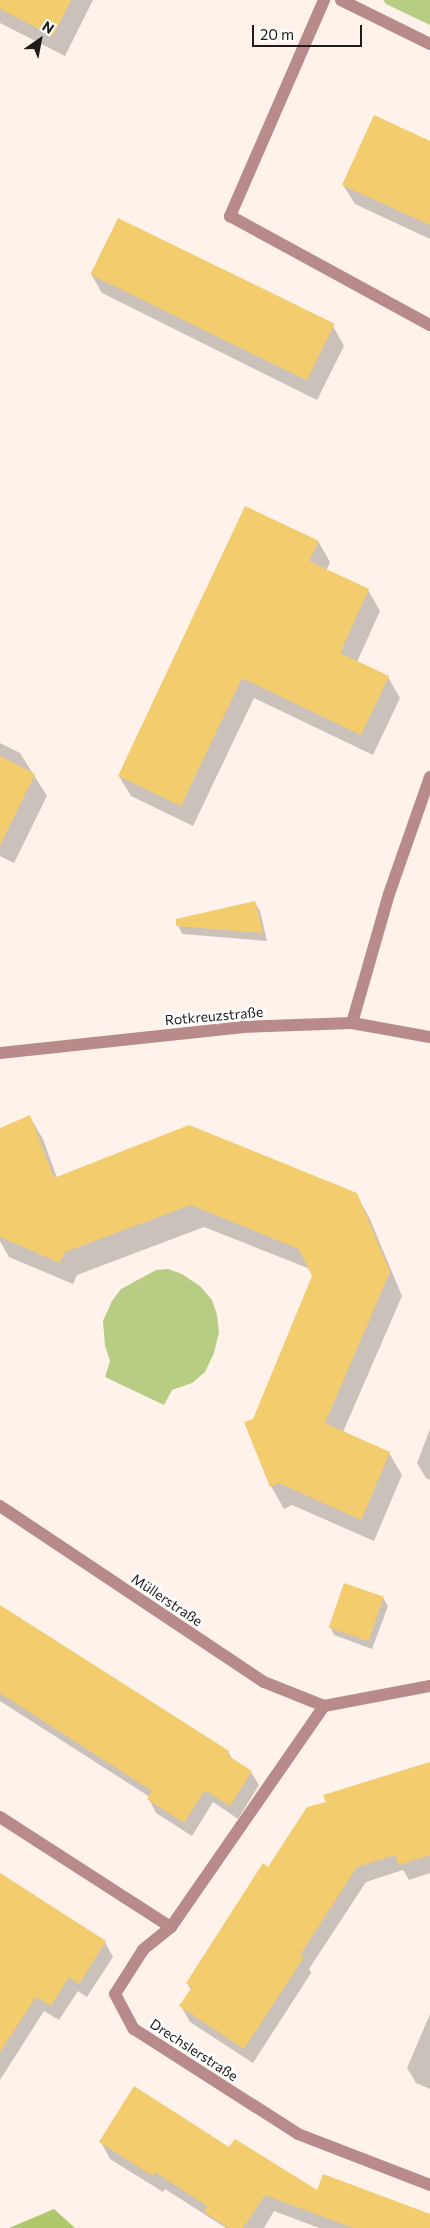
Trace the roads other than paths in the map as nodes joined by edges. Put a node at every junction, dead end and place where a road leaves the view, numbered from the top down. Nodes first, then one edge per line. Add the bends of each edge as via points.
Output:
1 (324, 0) edge
2 (341, 0) edge
3 (430, 44) edge
4 (430, 325) edge
5 (430, 777) edge
6 (352, 1023) junction
7 (430, 1037) edge
8 (0, 1053) edge
9 (0, 1506) edge
10 (430, 1686) edge
11 (324, 1706) junction
12 (0, 1817) edge
13 (172, 1926) junction
14 (430, 2185) edge

1 - 4 street via 230,216
2 - 3 street
5 - 6 street via 389,894
6 - 7 street, Rotkreuzstraße
6 - 8 street, Rotkreuzstraße via 242,1028
9 - 11 street, Müllerstraße via 264,1682
10 - 11 street
11 - 13 street
12 - 13 street
13 - 14 street, Drechslerstraße via 143,1950 115,1994 134,2029 298,2134

